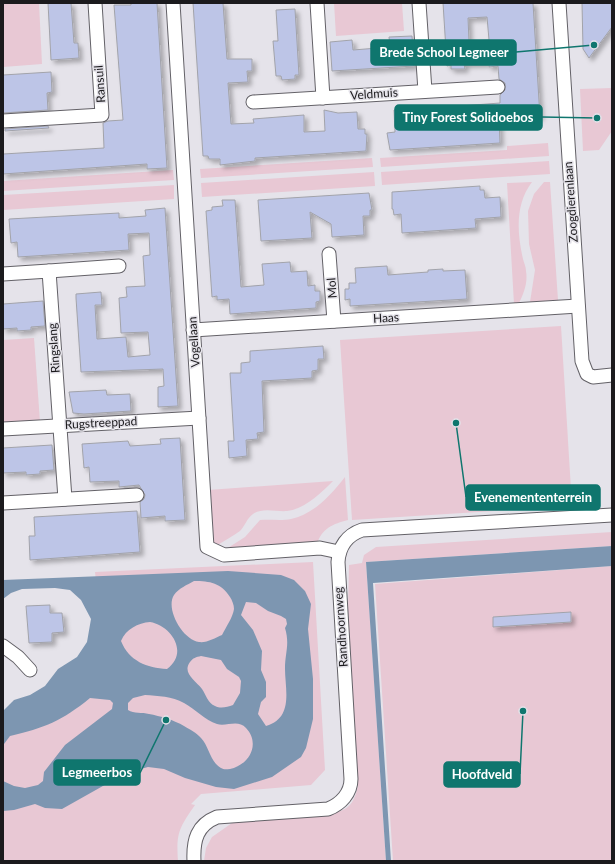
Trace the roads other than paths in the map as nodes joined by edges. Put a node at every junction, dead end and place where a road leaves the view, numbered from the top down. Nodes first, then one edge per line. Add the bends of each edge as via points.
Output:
1 (95, 3) edge
2 (172, 3) edge
3 (317, 3) edge
4 (419, 3) edge
5 (558, 3) edge
6 (498, 86) dead end
7 (425, 91) junction
8 (323, 98) junction
9 (253, 102) dead end
10 (3, 121) edge
11 (329, 254) dead end
12 (119, 266) dead end
13 (49, 271) junction
14 (3, 274) edge
15 (578, 306) junction
16 (334, 321) junction
17 (193, 330) junction
18 (612, 375) edge
19 (199, 418) junction
20 (59, 426) junction
21 (3, 429) edge
22 (137, 495) dead end
23 (64, 499) junction
24 (3, 503) edge
25 (612, 514) edge
26 (339, 552) junction
27 (3, 646) edge
28 (30, 670) dead end
29 (194, 861) edge

1 - 10 street, Ransuil via 102,115
2 - 17 street, Vogellaan
3 - 8 street
4 - 7 street
5 - 15 street, Zoogdierenlaan
6 - 7 street, Veldmuis
7 - 8 street, Veldmuis
8 - 9 street, Veldmuis
11 - 16 street, Mol
12 - 13 street
13 - 14 street
13 - 20 street, Ringslang
15 - 16 street, Haas
15 - 18 street, Zoogdierenlaan via 583,368 587,374 593,376
16 - 17 street, Haas
17 - 19 street, Vogellaan
19 - 20 street, Rugstreeppad
19 - 26 street, Vogellaan via 207,547 224,555 320,548
20 - 21 street, Rugstreeppad
20 - 23 street, Ringslang
22 - 23 street
23 - 24 street
25 - 26 street via 362,530 349,537
26 - 29 street, Randhoornweg via 351,782 348,792 338,804 328,810 217,817 210,820 201,827 196,836
27 - 28 street

